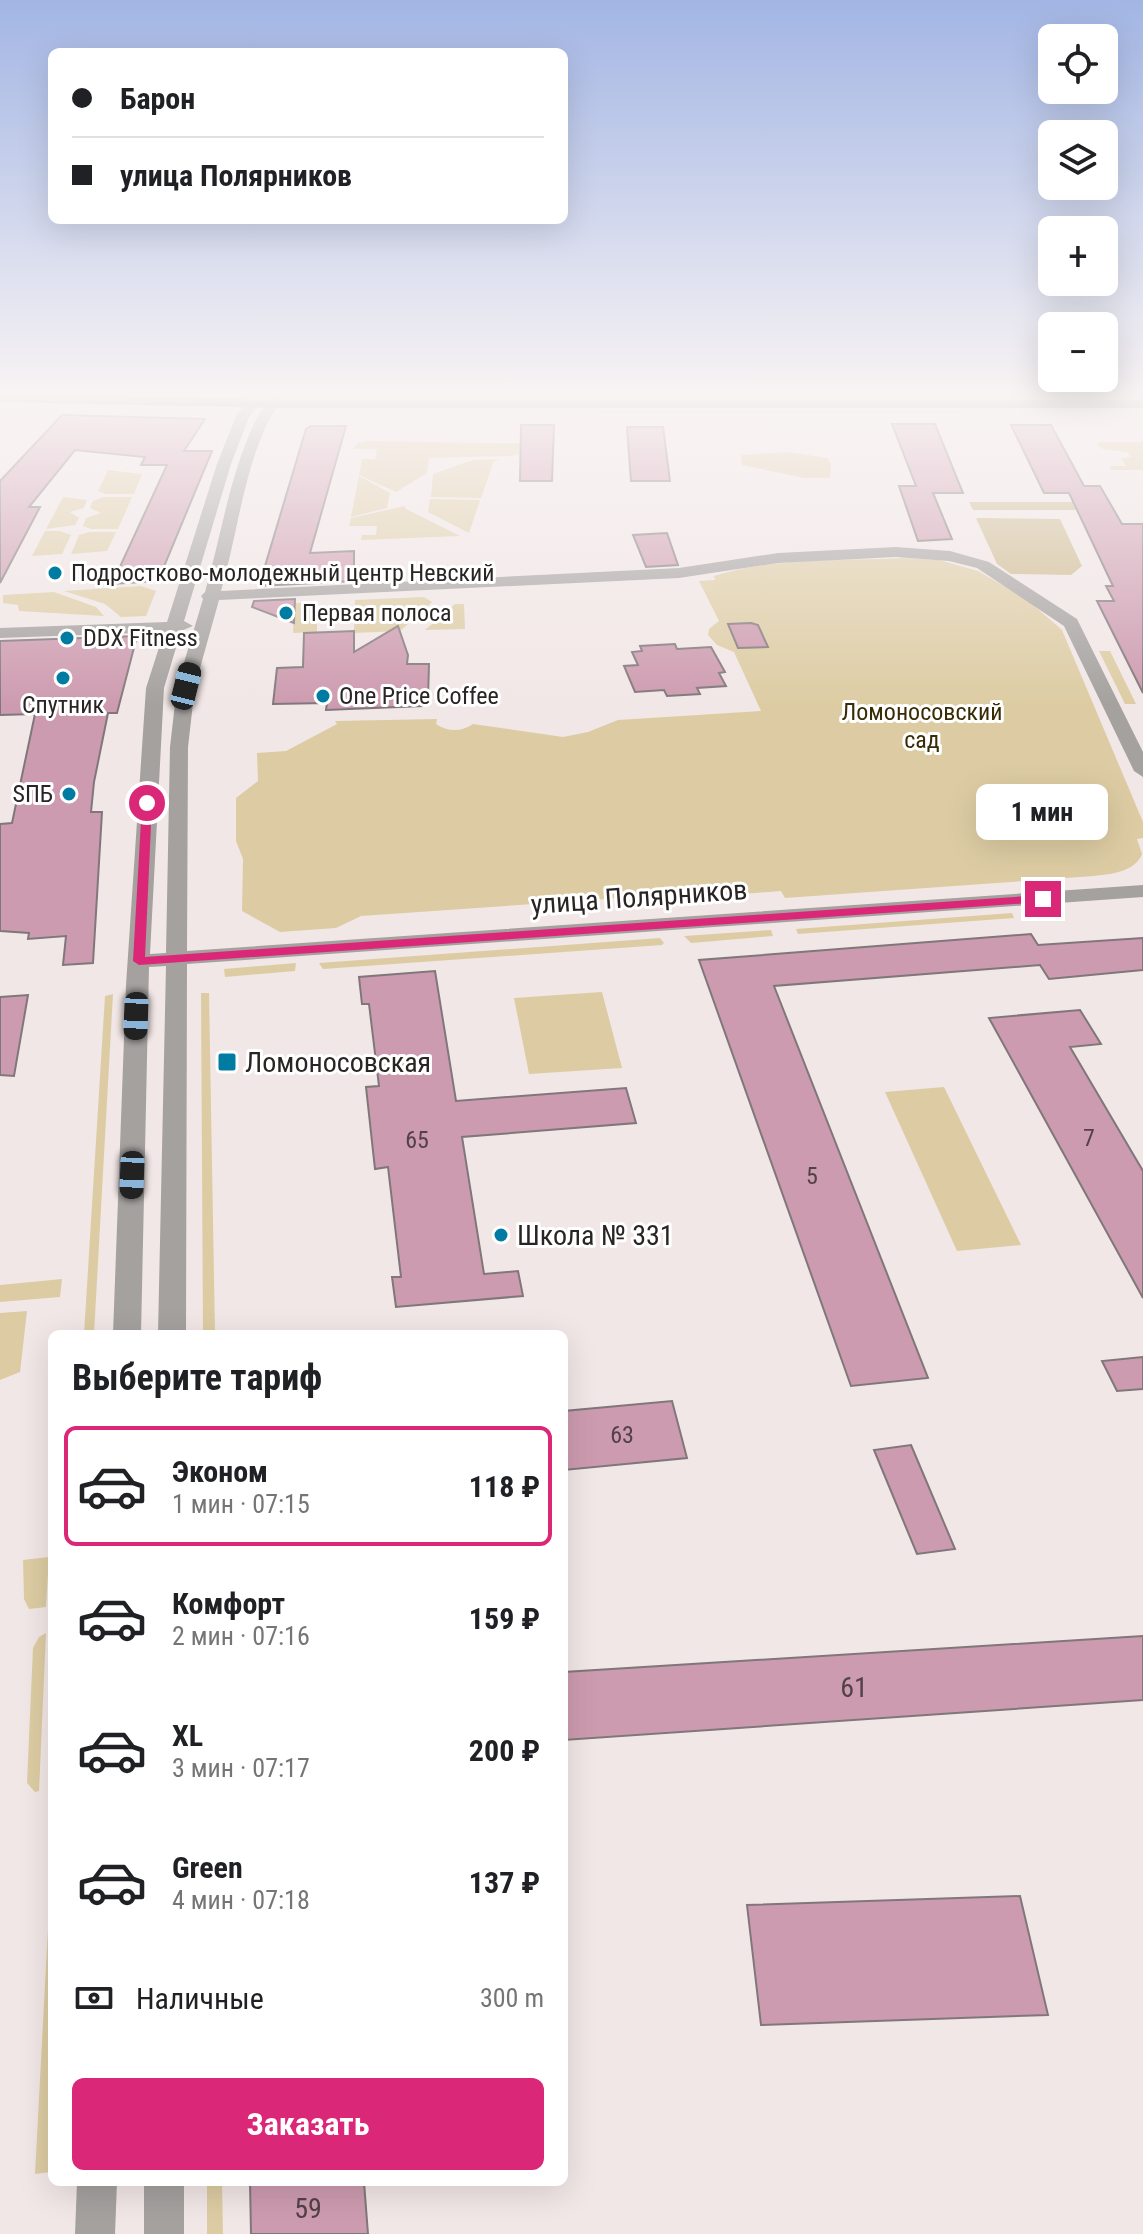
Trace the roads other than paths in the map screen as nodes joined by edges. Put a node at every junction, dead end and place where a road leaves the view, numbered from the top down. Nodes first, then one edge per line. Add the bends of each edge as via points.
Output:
1 (214, 497) edge
2 (238, 497) edge
3 (209, 596) junction
4 (201, 626) junction
5 (173, 627) junction
6 (0, 633) edge
7 (1143, 771) edge
8 (1143, 891) edge
9 (176, 959) junction
10 (139, 961) junction
11 (127, 1330) edge
12 (172, 1330) edge
13 (97, 2186) edge
14 (164, 2186) edge
15 (95, 2234) edge
16 (164, 2234) edge

1 - 5 street
2 - 3 street
3 - 4 street
3 - 7 street via 679,573 747,560 896,552 950,556 983,565 1071,623
4 - 5 street
4 - 9 street via 186,686 179,747
5 - 6 street
5 - 10 street via 155,688
8 - 9 street, улица Полярников
9 - 10 street, улица Полярников
9 - 12 street
10 - 11 street
13 - 15 street
14 - 16 street

